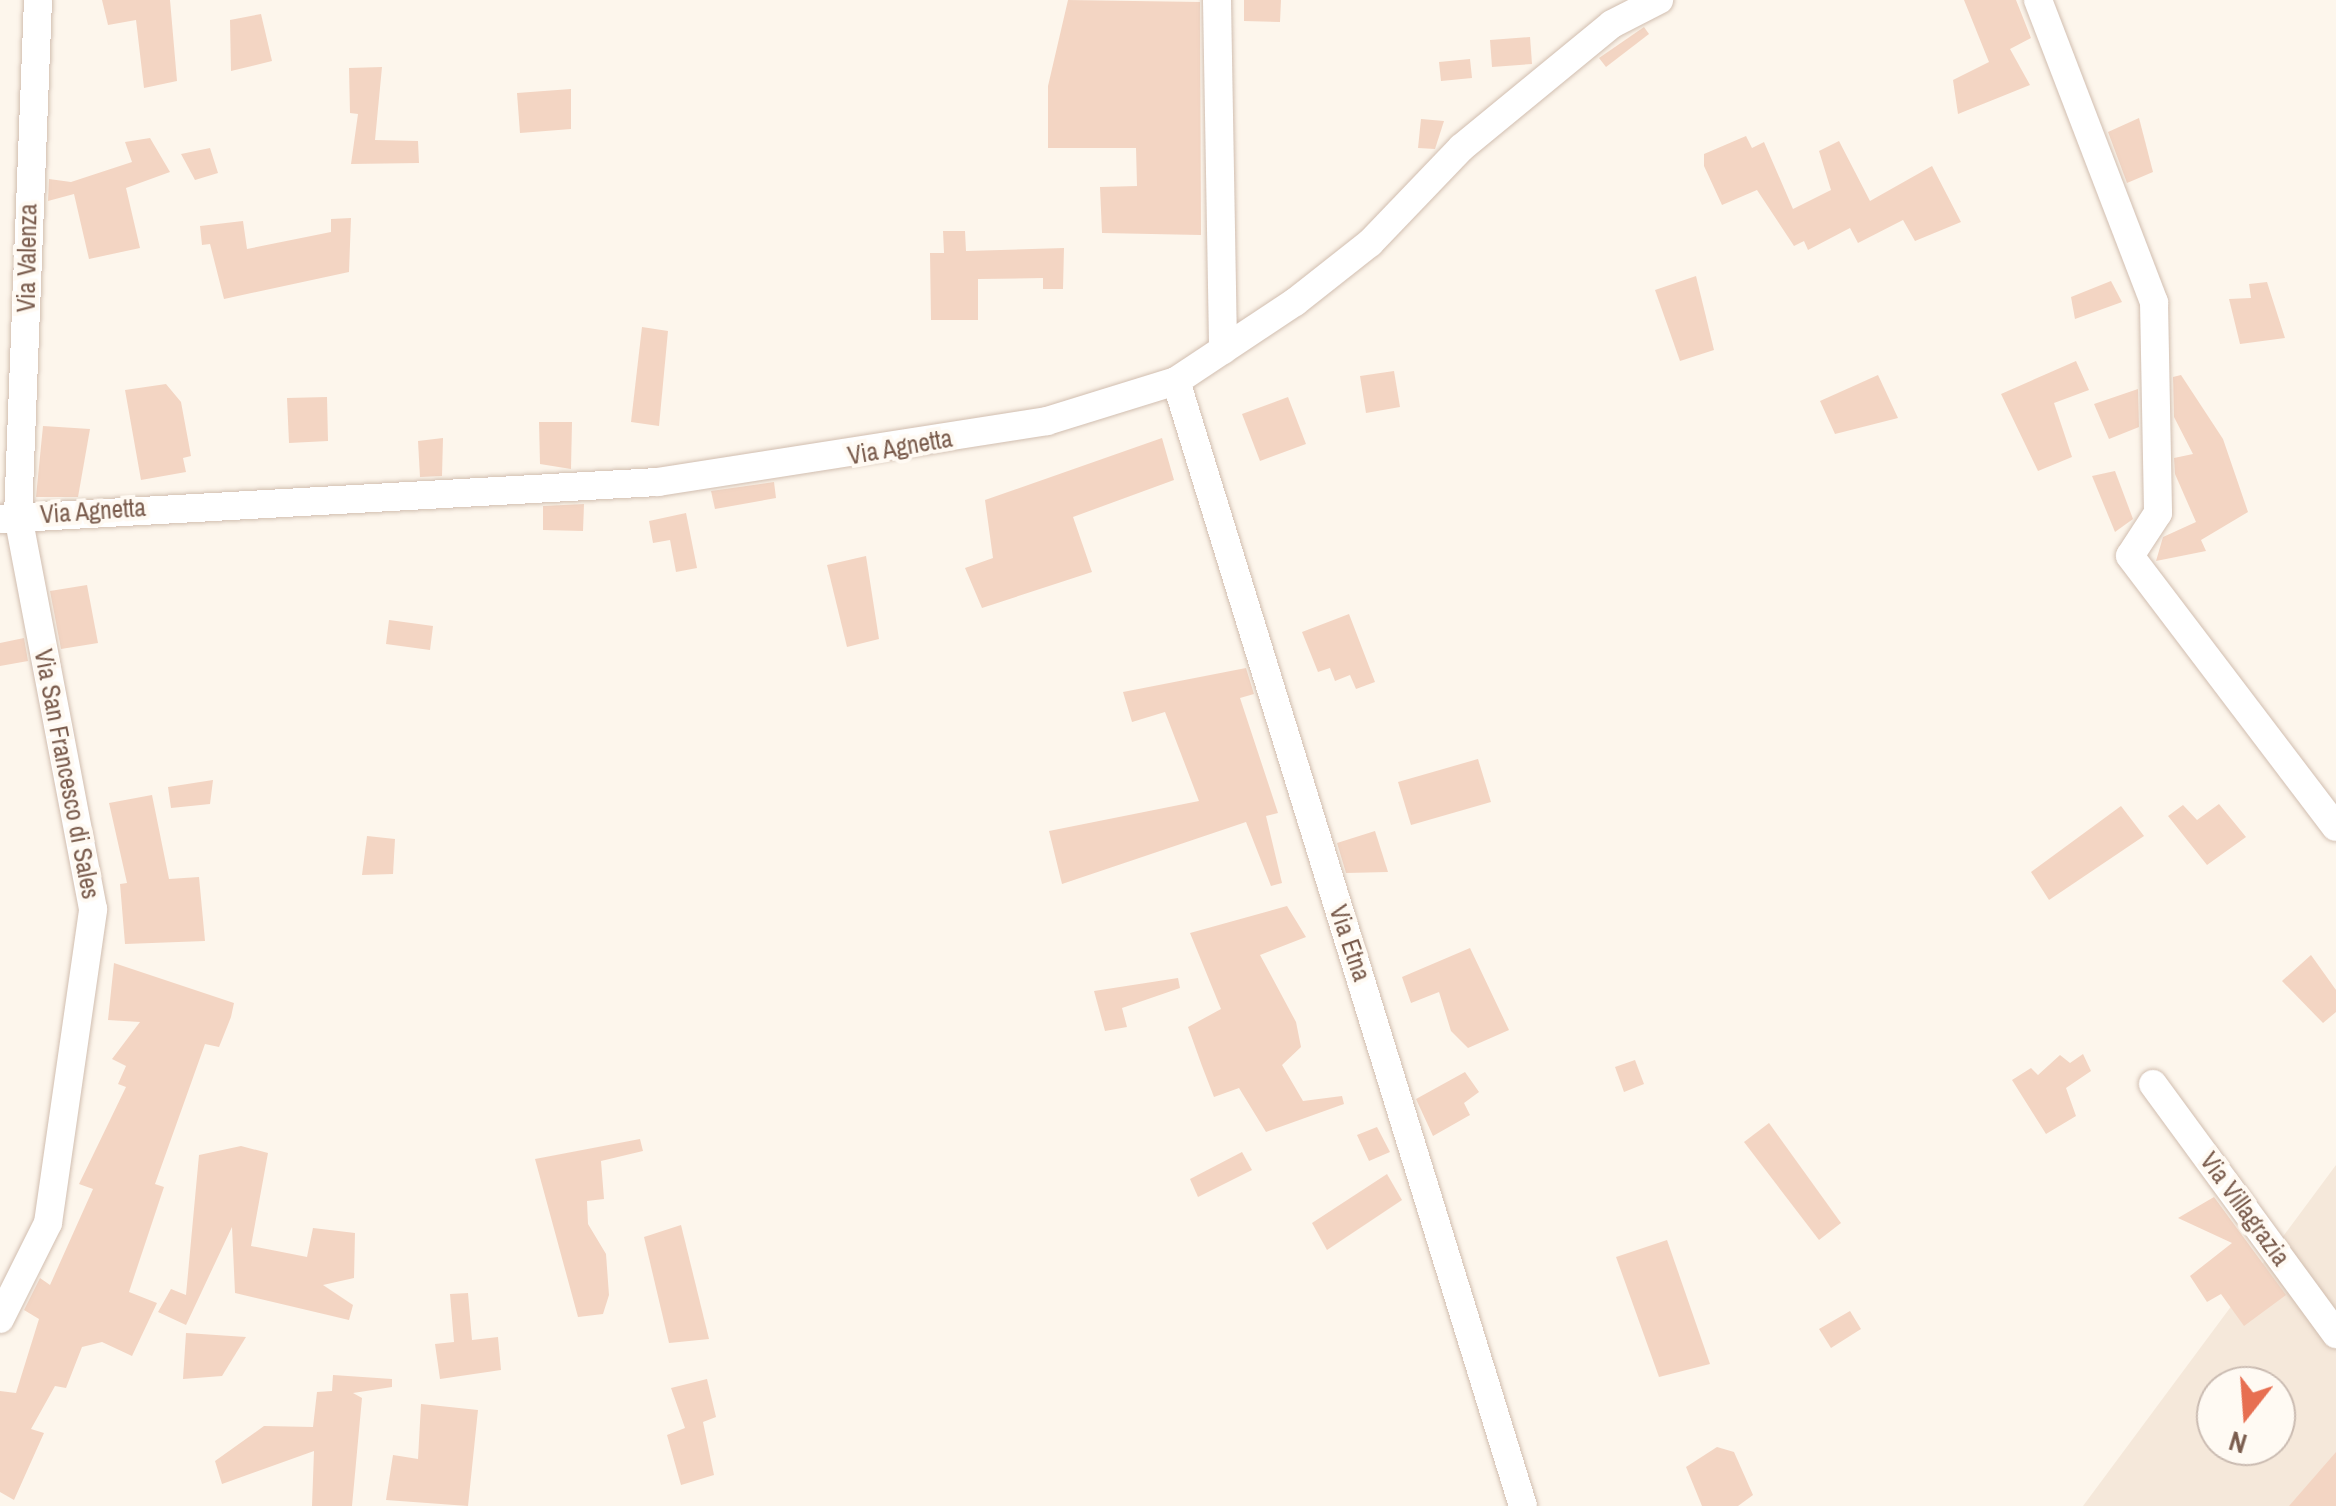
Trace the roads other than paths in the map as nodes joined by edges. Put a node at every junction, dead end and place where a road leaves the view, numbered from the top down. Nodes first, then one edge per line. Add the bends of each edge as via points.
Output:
1 (38, 0) edge
2 (1217, 0) edge
3 (1659, 0) edge
4 (2038, 0) edge
5 (1223, 350) junction
6 (1176, 380) junction
7 (9, 518) edge
8 (2336, 827) edge
9 (2153, 1084) dead end
10 (0, 1319) edge
11 (2336, 1334) edge
12 (1523, 1506) edge

1 - 7 street, Via Valenza
2 - 5 street
3 - 5 street, Via Agnetta via 1612,24 1460,148 1370,243
4 - 8 street via 2154,302 2158,513 2130,556
5 - 6 street, Via Agnetta
6 - 7 street, Via Agnetta via 1048,421 658,482
6 - 12 street, Via Etna
7 - 10 street, Via San Francesco di Sales via 93,910 48,1222
9 - 11 street, Via Villagrazia

